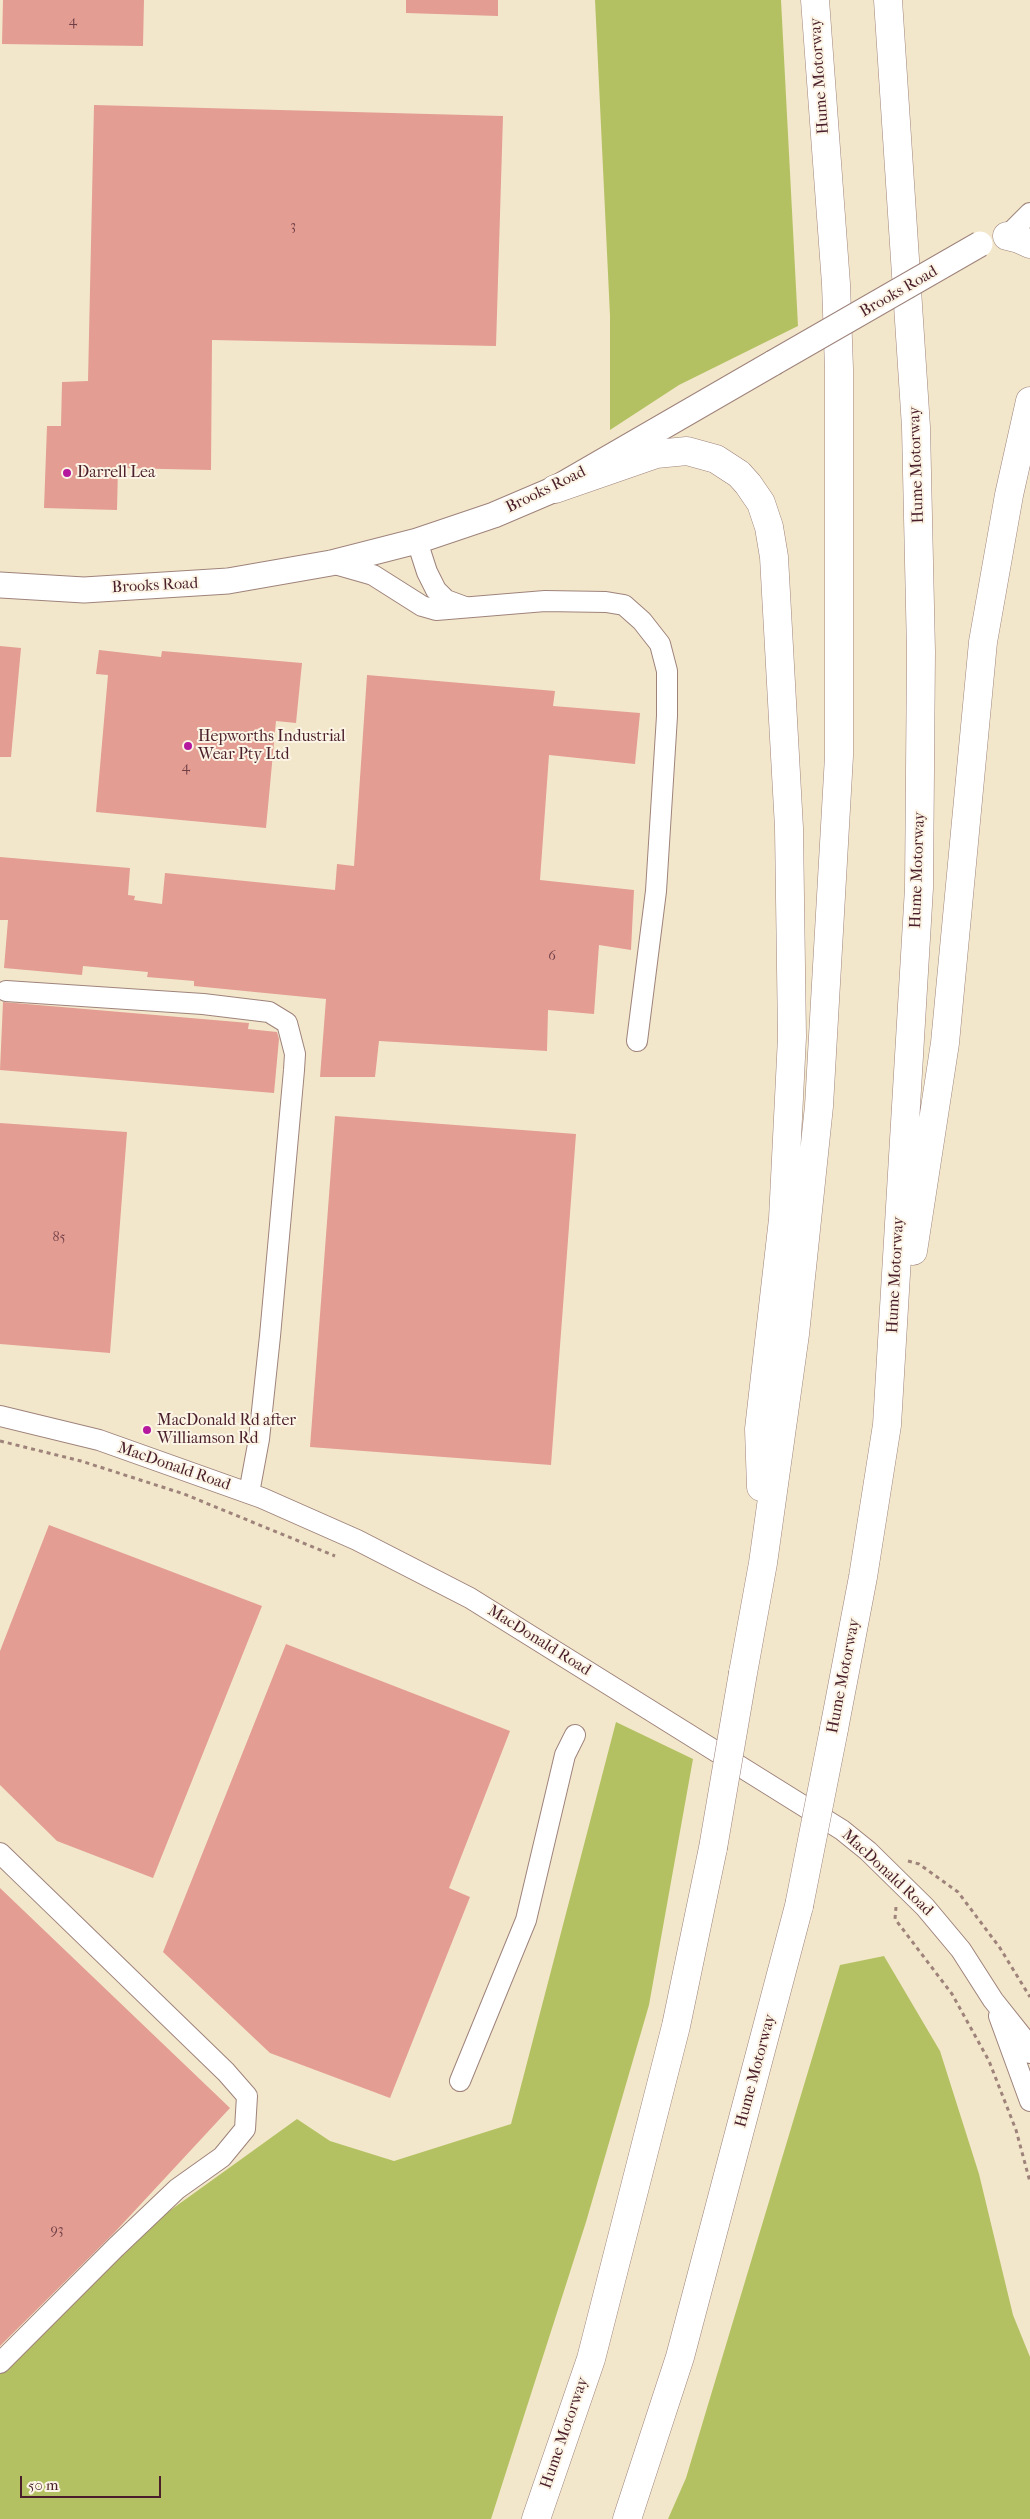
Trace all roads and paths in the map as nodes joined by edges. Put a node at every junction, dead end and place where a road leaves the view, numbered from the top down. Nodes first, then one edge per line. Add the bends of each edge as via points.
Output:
1 (815, 0) edge
2 (888, 0) edge
3 (1030, 213) edge
4 (1019, 240) edge
5 (1030, 401) edge
6 (555, 489) junction
7 (417, 541) junction
8 (331, 563) junction
9 (0, 585) edge
10 (472, 607) junction
11 (6, 991) dead end
12 (637, 1041) dead end
13 (0, 1416) edge
14 (887, 1425) junction
15 (0, 1441) edge
16 (249, 1493) junction
17 (335, 1556) dead end
18 (763, 1563) junction
19 (575, 1735) dead end
20 (0, 1853) edge
21 (958, 1892) dead end
22 (917, 1946) dead end
23 (1030, 1997) edge
24 (993, 2000) junction
25 (1030, 2053) edge
26 (460, 2081) dead end
27 (1030, 2101) edge
28 (1030, 2182) edge
29 (0, 2363) edge
30 (536, 2519) edge
31 (627, 2519) edge

1 - 18 highway, Hume Motorway via 836,284 839,369 839,756 819,1106 795,1334
2 - 14 highway, Hume Motorway via 916,427 921,652 919,888
3 - 4 street, Brooks Road
4 - 6 main road, Brooks Road, bridge via 980,244
5 - 14 highway via 1010,486 983,642 945,1043
6 - 7 main road, Brooks Road via 494,515
6 - 18 highway via 656,454 678,451 703,454 727,466 748,484 761,503 772,541 789,828 792,1037 783,1219 759,1429
7 - 8 main road, Brooks Road
7 - 10 street via 427,572 441,596 452,603
8 - 9 main road, Brooks Road via 260,576 171,586 84,590
8 - 10 street via 382,579 429,608
10 - 12 street via 545,601 624,605 660,644 667,671 666,726 656,891
11 - 16 street via 203,1004 268,1012 287,1023 294,1048 294,1070 266,1373
13 - 16 street, MacDonald Road via 99,1440
14 - 31 highway, Hume Motorway, bridge via 863,1577 799,1906 680,2357
15 - 17 path via 80,1461 184,1494
16 - 24 street, MacDonald Road via 357,1540 470,1598 842,1830 925,1907 961,1950
18 - 30 highway, Hume Motorway, bridge via 713,1848 676,2026 591,2359
19 - 26 street via 565,1755 526,1920
20 - 29 street via 247,2096 245,2129 222,2157 177,2189
21 - 23 path via 1000,1948
22 - 28 path via 952,1994 989,2061 1016,2130
24 - 25 street, MacDonald Road via 1024,2039
24 - 27 street, MacDonald Road

